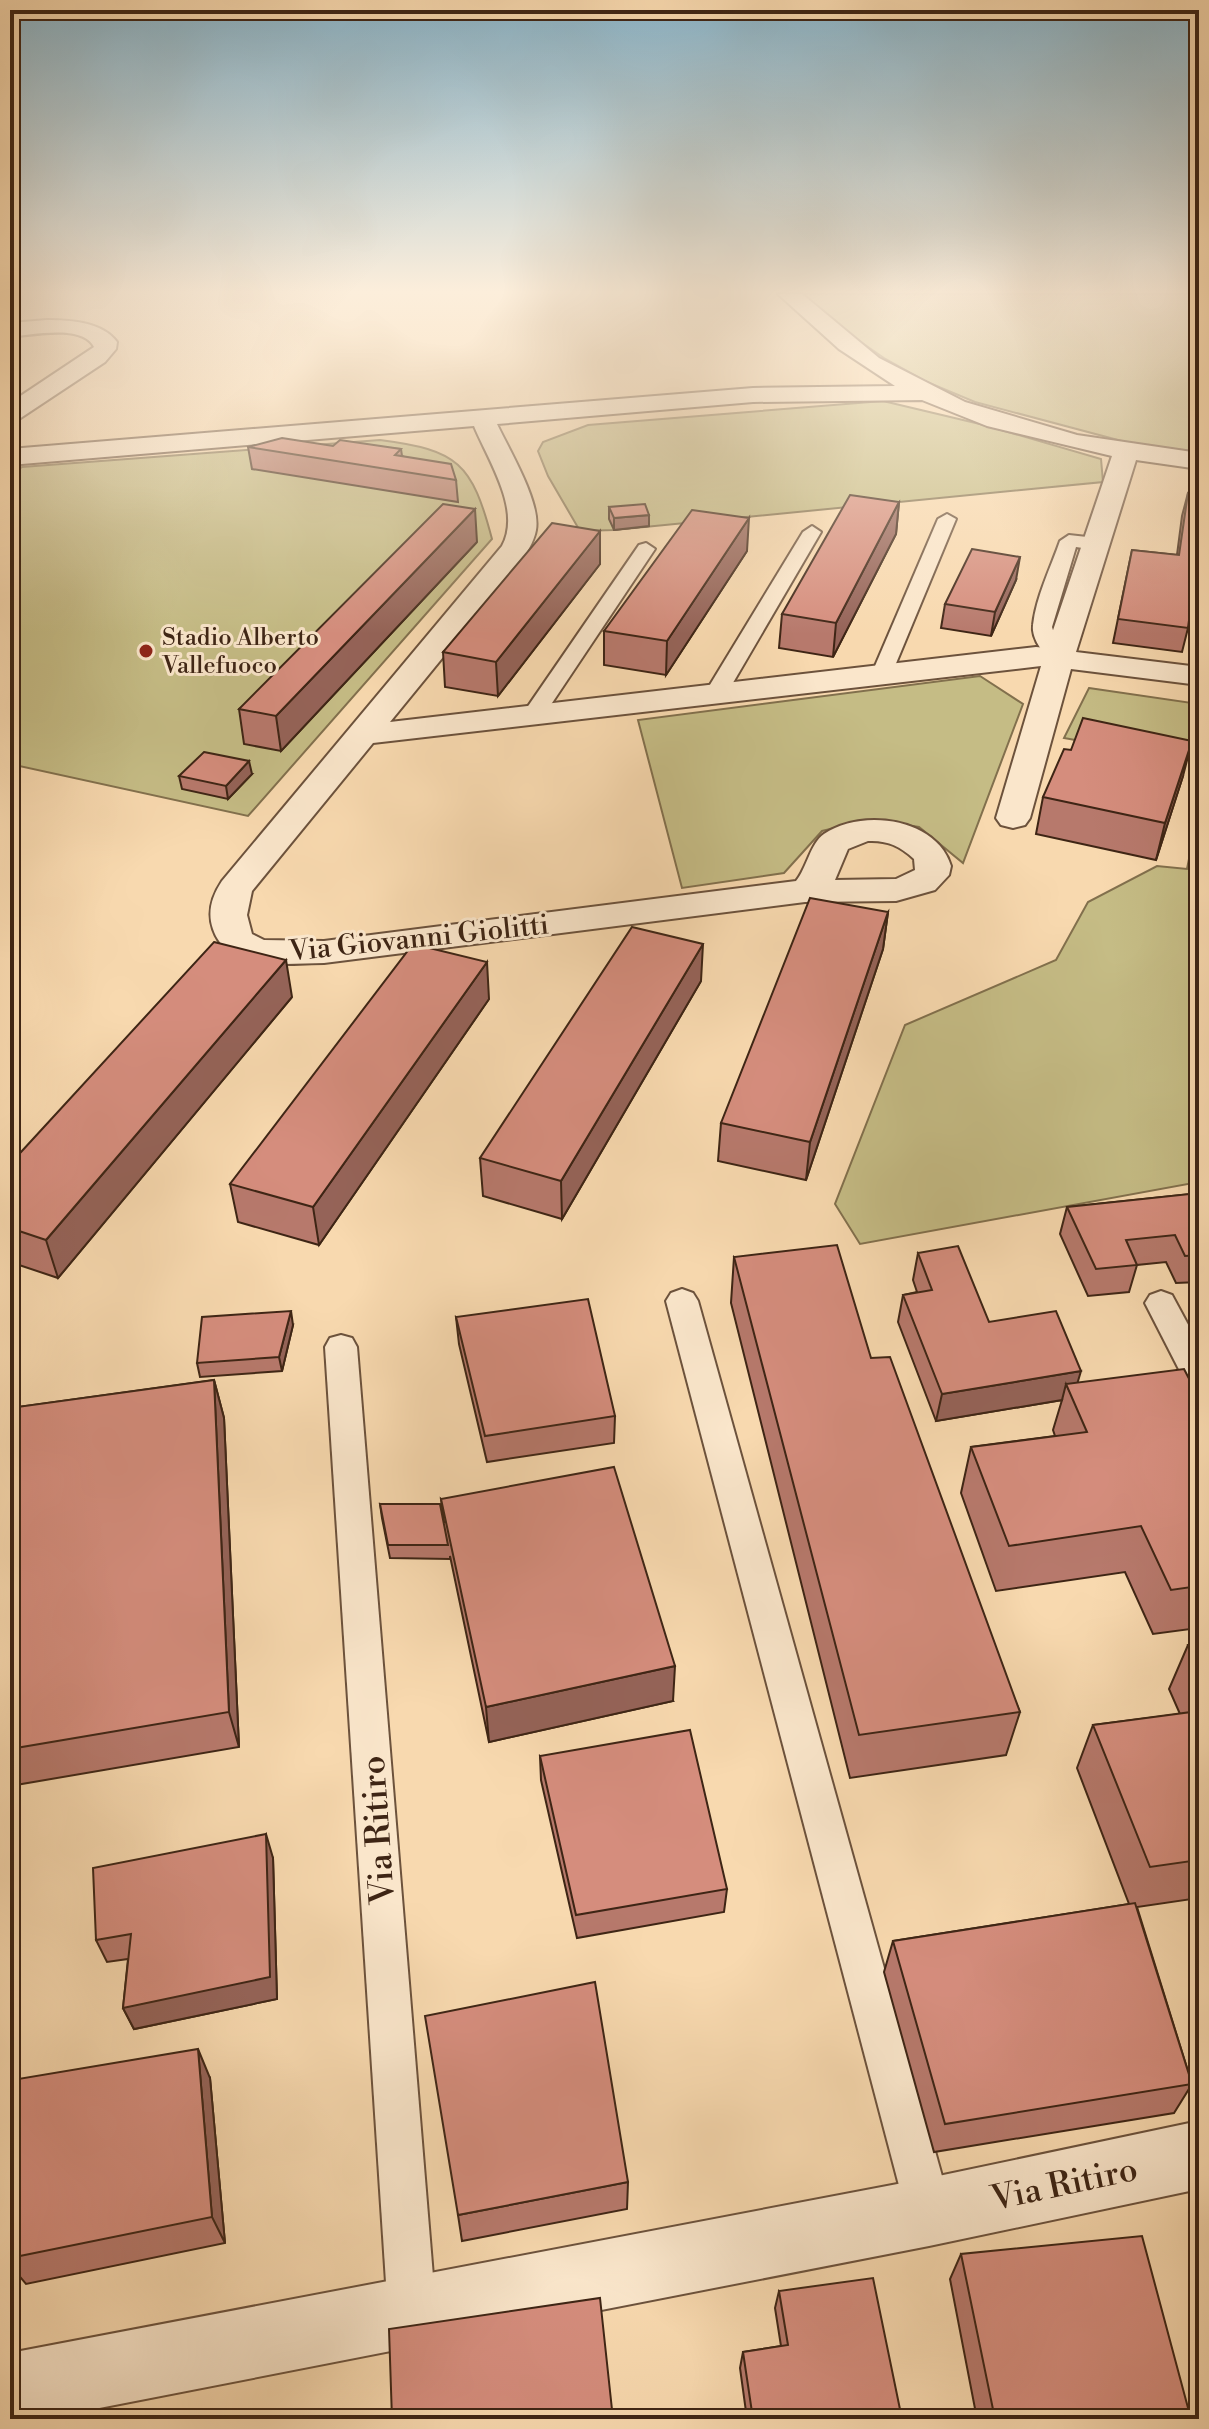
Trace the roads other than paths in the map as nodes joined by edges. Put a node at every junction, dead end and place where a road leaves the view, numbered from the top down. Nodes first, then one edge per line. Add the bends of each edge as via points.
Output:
1 (614, 407) edge
2 (964, 407) edge
3 (483, 419) junction
4 (1126, 453) junction
5 (10, 457) edge
6 (1199, 461) edge
7 (1077, 517) dead end
8 (947, 519) dead end
9 (812, 532) dead end
10 (1083, 542) junction
11 (646, 549) dead end
12 (1059, 657) junction
13 (882, 673) junction
14 (1199, 676) edge
15 (716, 693) junction
16 (533, 715) junction
17 (361, 735) junction
18 (1013, 818) dead end
19 (807, 891) dead end
20 (682, 1301) dead end
21 (1161, 1303) dead end
22 (341, 1347) dead end
23 (1199, 1376) edge
24 (1199, 2155) edge
25 (929, 2212) junction
26 (412, 2313) junction
27 (10, 2389) edge

1 - 3 street
2 - 4 street
3 - 5 street
3 - 17 street, Via Giovanni Giolitti via 517,502 522,531 509,558
4 - 6 street
4 - 10 street
7 - 10 lane
8 - 13 lane
9 - 15 lane
10 - 12 street
11 - 16 lane
12 - 13 street
12 - 14 street
12 - 18 street
13 - 15 street
15 - 16 street
16 - 17 street
17 - 19 street, Via Giovanni Giolitti via 235,889 227,919 237,941 257,951 324,952
20 - 25 lane
21 - 23 lane
22 - 26 lane, Via Ritiro
24 - 25 street, Via Ritiro
25 - 26 street, Via Ritiro
26 - 27 street, Via Ritiro

